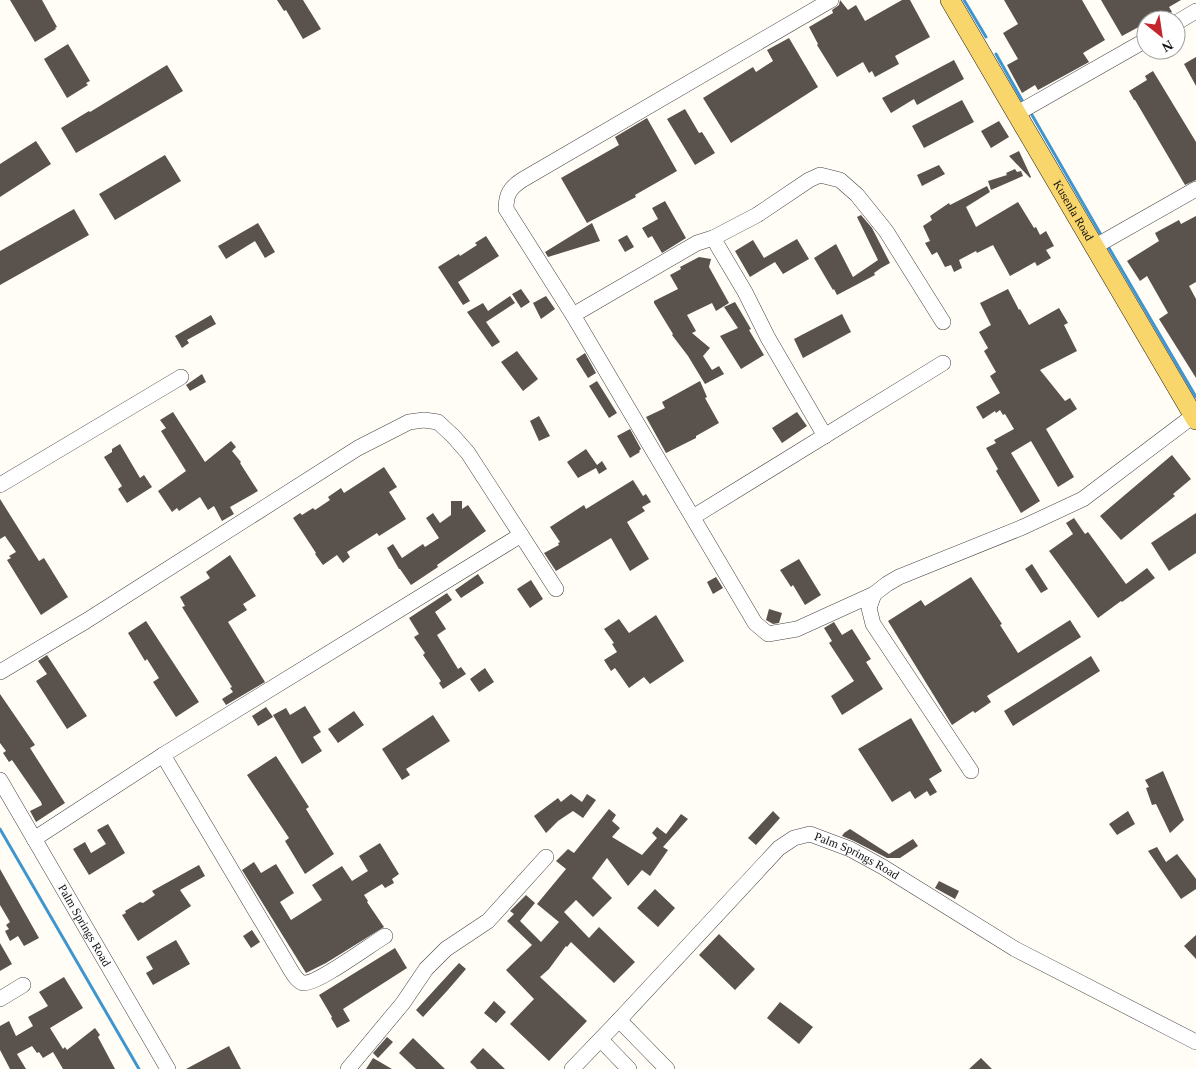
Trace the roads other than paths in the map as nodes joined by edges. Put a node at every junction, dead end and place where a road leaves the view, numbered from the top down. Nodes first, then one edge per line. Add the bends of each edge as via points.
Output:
1 (831, 0) edge
2 (950, 0) edge
3 (1136, 46) edge
4 (1016, 114) junction
5 (1196, 188) edge
6 (713, 238) junction
7 (1094, 247) junction
8 (574, 315) junction
9 (943, 322) dead end
10 (943, 363) dead end
11 (181, 377) dead end
12 (1195, 418) edge
13 (825, 436) junction
14 (0, 485) edge
15 (693, 517) junction
16 (521, 535) junction
17 (556, 589) dead end
18 (874, 594) junction
19 (0, 672) edge
20 (163, 755) junction
21 (971, 771) dead end
22 (0, 780) edge
23 (34, 839) junction
24 (546, 857) dead end
25 (384, 936) dead end
26 (24, 985) dead end
27 (0, 999) edge
28 (619, 1020) junction
29 (601, 1040) junction
30 (1196, 1042) edge
31 (659, 1066) edge
32 (168, 1069) edge
33 (348, 1069) edge
34 (572, 1069) edge
35 (629, 1069) edge

1 - 8 street via 512,187 506,198 506,209
2 - 4 main road, Kusenla Road
3 - 4 street
4 - 7 main road, Kusenla Road
5 - 7 street
6 - 8 street via 697,243
6 - 9 street via 757,215 809,180 820,175 840,180 857,195 886,231
6 - 13 street
7 - 12 main road, Kusenla Road
8 - 15 street
10 - 13 street
11 - 14 street
12 - 18 street via 1083,499 899,577
13 - 15 street
15 - 18 street via 755,623 768,634 797,629
16 - 17 street
16 - 19 street via 454,436 438,422 409,422 358,448
16 - 20 street
18 - 21 street via 869,608 873,624
20 - 23 street
20 - 25 street via 299,981 304,983 320,977
22 - 23 street, Palm Springs Road
23 - 32 street, Palm Springs Road
24 - 33 street via 488,921 446,949 426,969 403,1003
26 - 27 street
28 - 29 street, Palm Springs Road
28 - 30 street, Palm Springs Road via 779,848 794,838 810,834 850,849 1015,949
28 - 31 street
29 - 34 street, Palm Springs Road
29 - 35 street

